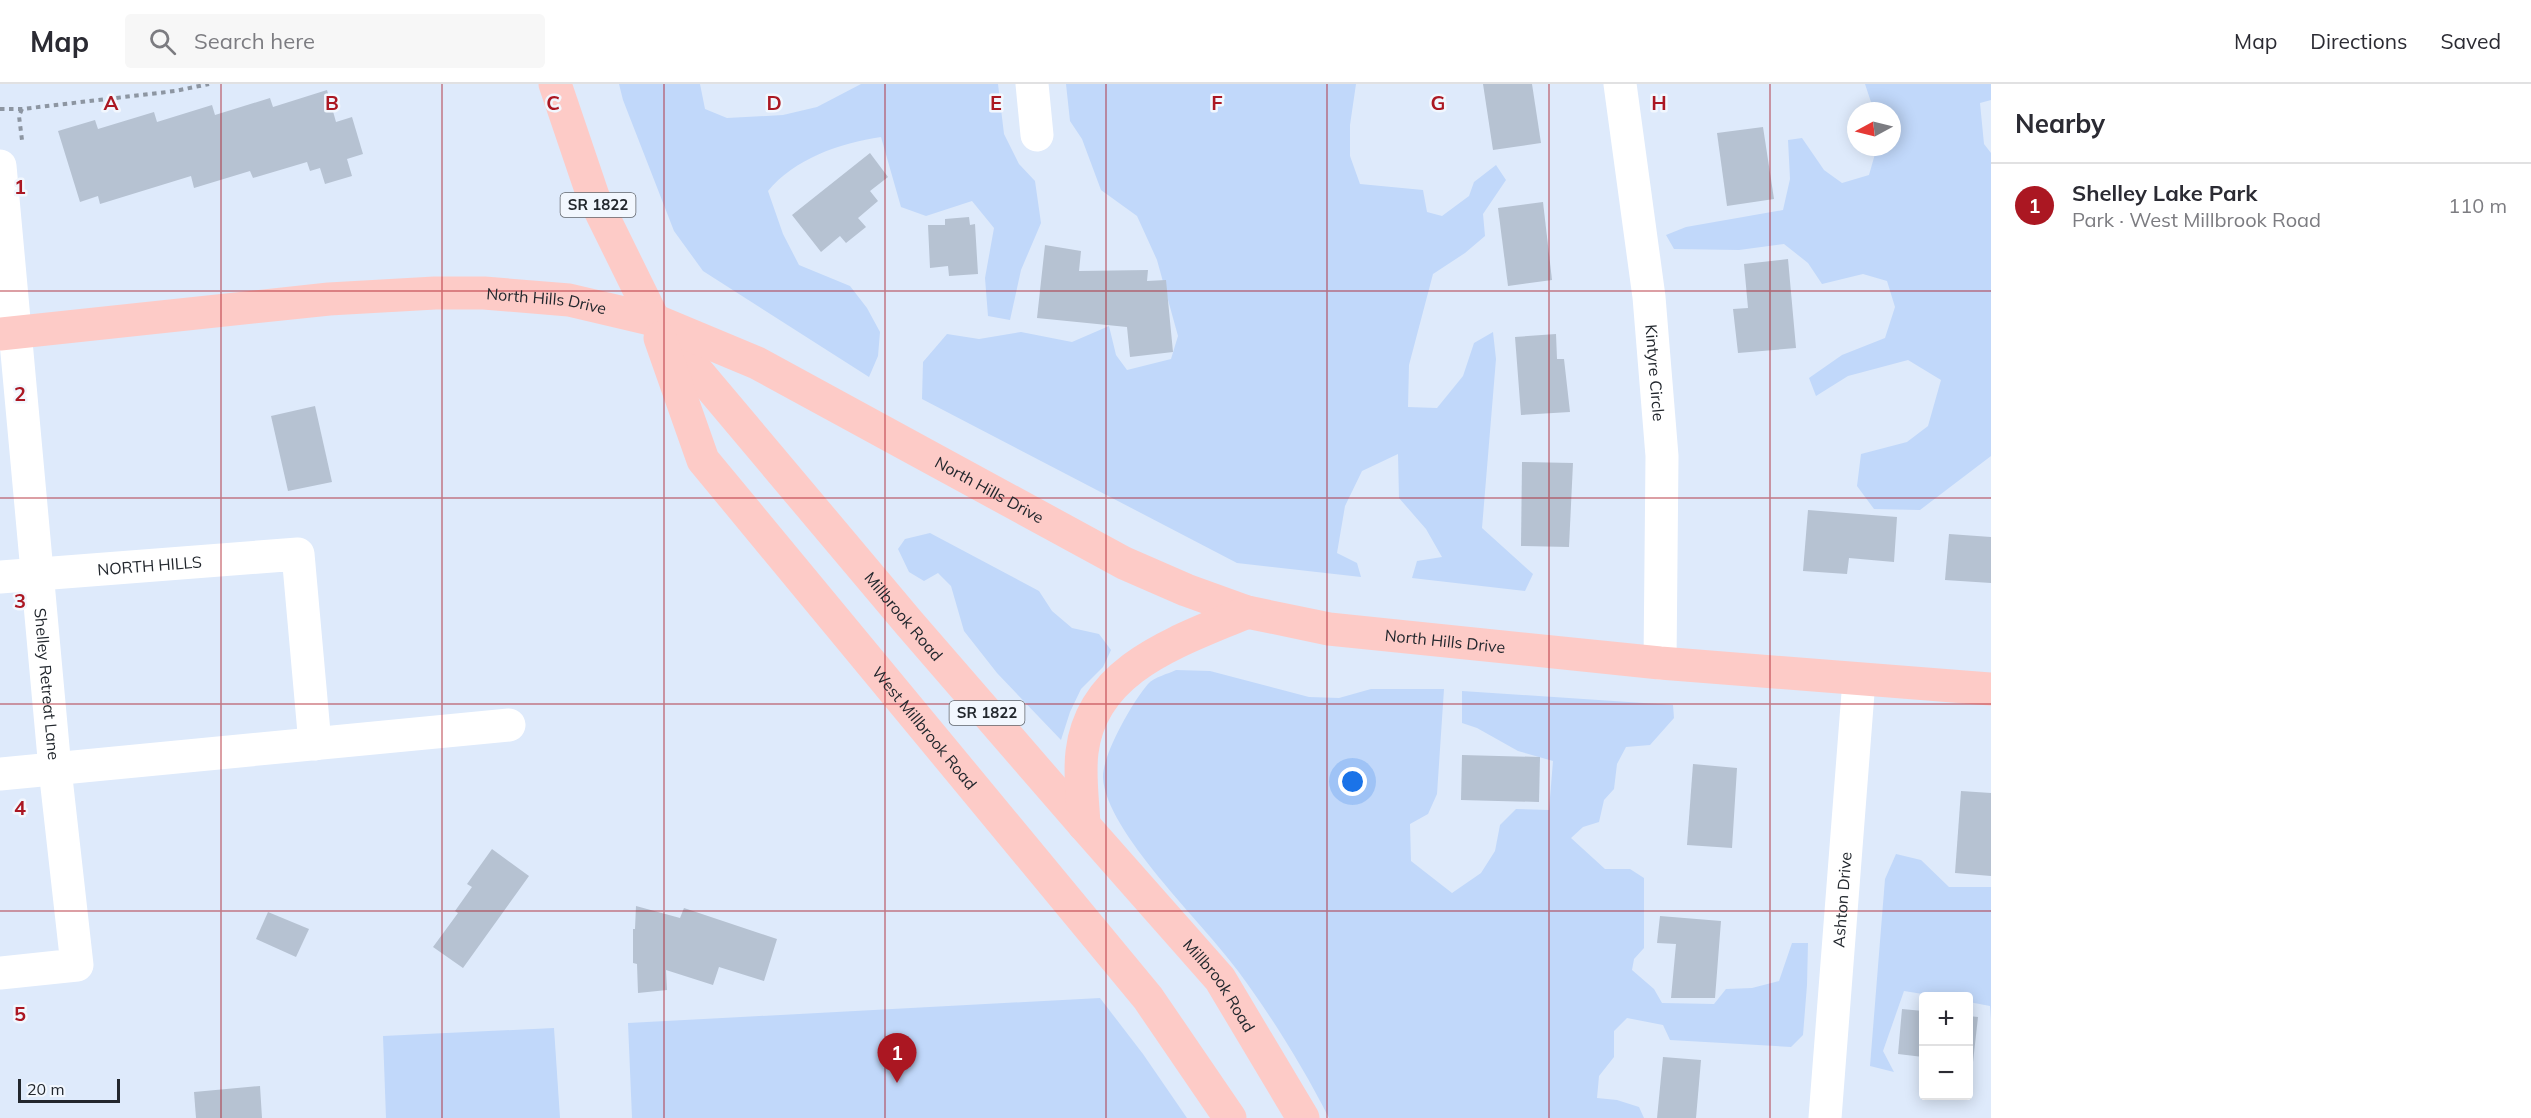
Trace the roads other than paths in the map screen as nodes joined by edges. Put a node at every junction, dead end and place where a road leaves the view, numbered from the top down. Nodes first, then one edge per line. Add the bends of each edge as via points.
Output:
1 (555, 84) edge
2 (1032, 84) edge
3 (1620, 84) edge
4 (1037, 135) dead end
5 (0, 166) edge
6 (654, 320) junction
7 (8, 333) edge
8 (37, 573) junction
9 (0, 577) edge
10 (1247, 612) junction
11 (1660, 663) junction
12 (1859, 680) junction
13 (1991, 689) edge
14 (509, 725) dead end
15 (315, 744) junction
16 (55, 769) junction
17 (0, 774) edge
18 (1084, 825) junction
19 (0, 973) edge
20 (1230, 1118) edge
21 (1304, 1118) edge
22 (1825, 1118) edge

1 - 6 main road, Millbrook Road / SR 1822 via 594,196
2 - 4 street
3 - 11 street, Kintyre Circle via 1649,297 1662,456
5 - 7 street, Shelley Retreat Lane
6 - 7 main road, North Hills Drive via 570,300 435,293 328,299
6 - 10 main road, North Hills Drive via 757,363 1124,563
6 - 18 main road, Millbrook Road / SR 1822
6 - 20 main road, West Millbrook Road / SR 1822 via 703,460 1148,998
7 - 8 street, Shelley Retreat Lane
8 - 9 street, NORTH HILLS
8 - 15 street, NORTH HILLS via 298,554
8 - 16 street, Shelley Retreat Lane
10 - 11 main road, North Hills Drive via 1340,630
10 - 18 main road via 1158,650 1131,668 1108,692 1087,728 1082,753
11 - 12 main road, North Hills Drive
12 - 13 main road, North Hills Drive
12 - 22 street, Ashton Drive
14 - 15 street
15 - 16 street
16 - 17 street
16 - 19 street, Shelley Retreat Lane via 77,964
18 - 21 main road, Millbrook Road / SR 1822 via 1220,979

